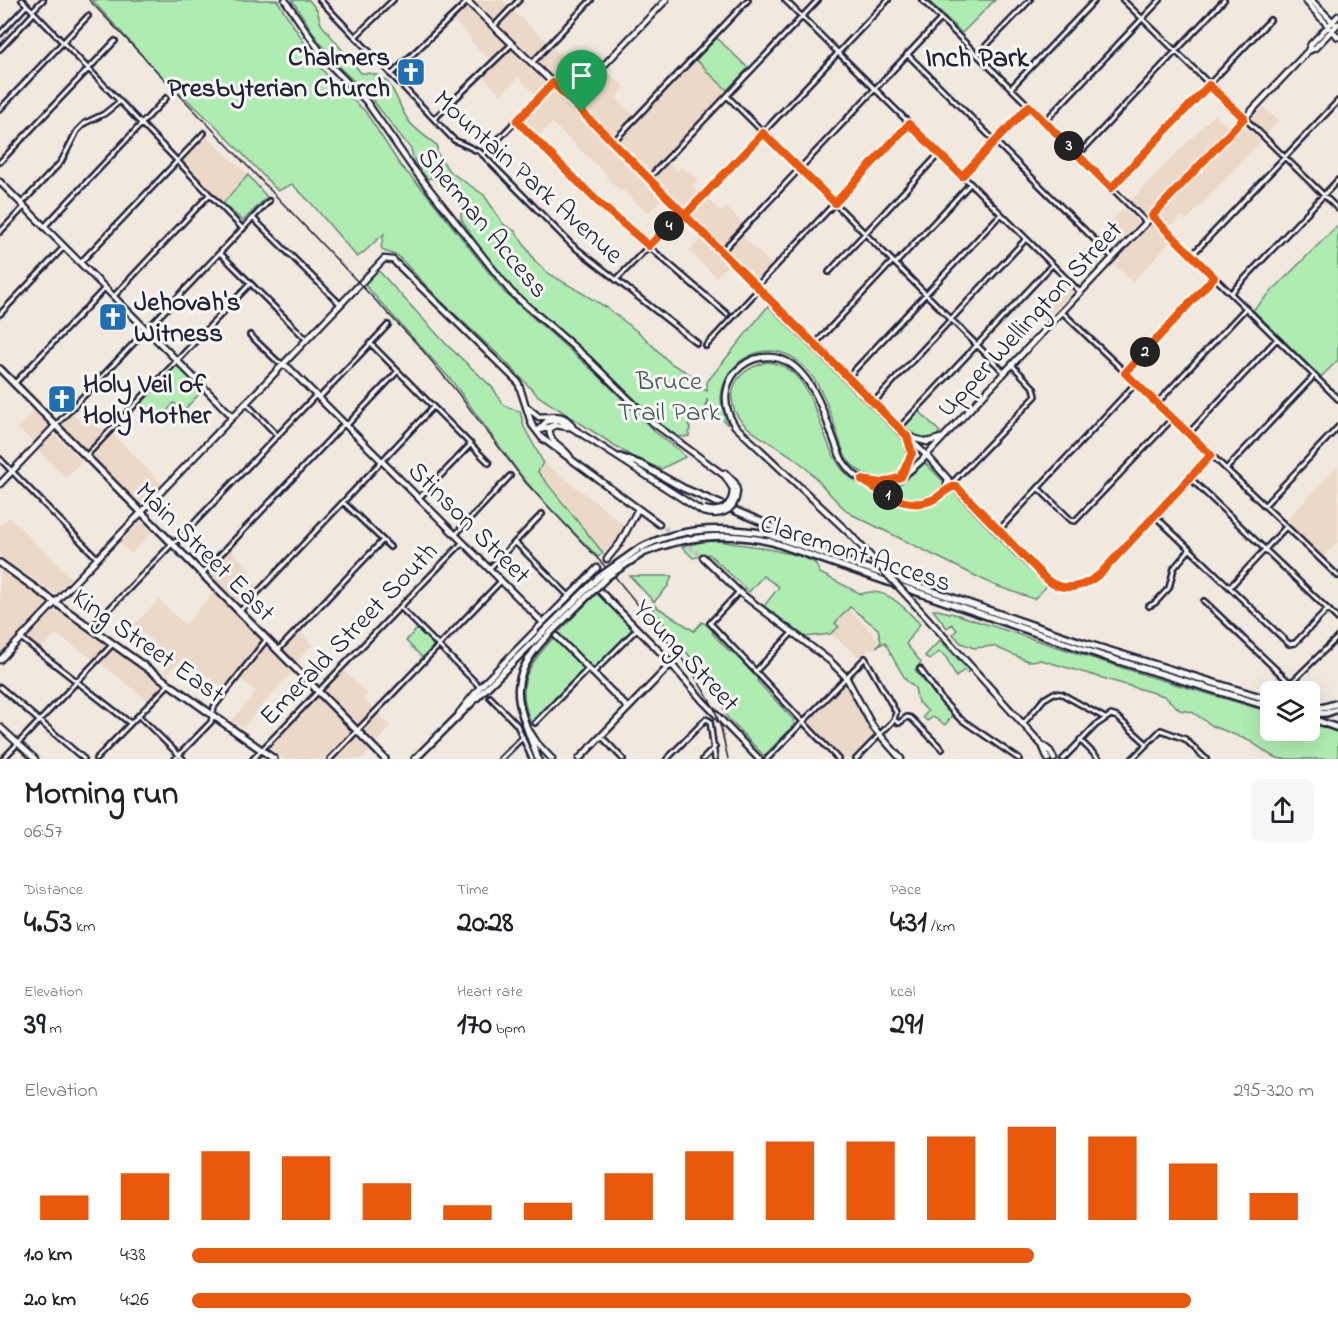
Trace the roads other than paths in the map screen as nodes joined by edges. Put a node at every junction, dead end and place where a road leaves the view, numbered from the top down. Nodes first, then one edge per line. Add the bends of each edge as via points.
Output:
1 (22, 0) edge
2 (43, 0) edge
3 (285, 0) edge
4 (320, 0) edge
5 (393, 0) edge
6 (519, 0) edge
7 (591, 0) edge
8 (666, 0) edge
9 (748, 0) edge
10 (785, 0) edge
11 (818, 0) edge
12 (888, 0) edge
13 (922, 0) edge
14 (1030, 0) edge
15 (1095, 0) edge
16 (1123, 0) edge
17 (1160, 0) edge
18 (1224, 0) edge
19 (1305, 0) edge
20 (1311, 0) edge
21 (467, 1) edge
22 (27, 5) junction
23 (33, 11) junction
24 (88, 16) dead end
25 (1338, 16) edge
26 (802, 17) junction
27 (941, 19) junction
28 (1142, 19) junction
29 (1270, 20) dead end
30 (1336, 24) edge
31 (494, 26) junction
32 (1330, 28) junction
33 (0, 34) edge
34 (1338, 36) edge
35 (355, 37) junction
36 (115, 41) dead end
37 (63, 42) junction
38 (512, 44) junction
39 (0, 48) edge
40 (1176, 52) junction
41 (838, 53) junction
42 (907, 54) junction
43 (977, 55) junction
44 (532, 63) junction
45 (88, 69) junction
46 (391, 75) junction
47 (553, 83) junction
48 (1209, 85) junction
49 (1011, 88) junction
50 (874, 89) junction
51 (727, 96) junction
52 (166, 98) dead end
53 (571, 100) junction
54 (1338, 100) edge
55 (119, 102) junction
56 (1029, 106) junction
57 (0, 109) edge
58 (1244, 118) junction
59 (434, 119) junction
60 (517, 121) junction
61 (1045, 121) junction
62 (142, 124) junction
63 (909, 124) junction
64 (763, 133) junction
65 (204, 134) dead end
66 (995, 141) junction
67 (613, 142) junction
68 (939, 153) junction
69 (1078, 155) junction
70 (483, 156) junction
71 (1284, 157) junction
72 (178, 161) junction
73 (0, 162) edge
74 (800, 169) junction
75 (962, 176) junction
76 (649, 178) junction
77 (1338, 180) edge
78 (0, 182) edge
79 (970, 184) junction
80 (1111, 188) junction
81 (209, 195) junction
82 (1323, 195) junction
83 (269, 201) dead end
84 (835, 203) junction
85 (23, 205) junction
86 (1338, 209) edge
87 (684, 213) junction
88 (1001, 214) junction
89 (1152, 216) junction
90 (253, 218) junction
91 (1146, 222) junction
92 (44, 227) junction
93 (243, 229) junction
94 (0, 232) edge
95 (865, 234) junction
96 (1026, 239) junction
97 (649, 246) junction
98 (64, 247) junction
99 (722, 251) junction
100 (220, 253) junction
101 (1192, 255) junction
102 (1113, 258) junction
103 (894, 262) junction
104 (81, 263) junction
105 (1052, 265) junction
106 (829, 272) dead end
107 (1214, 277) junction
108 (616, 280) junction
109 (250, 284) junction
110 (105, 288) junction
111 (758, 288) junction
112 (1080, 292) junction
113 (1231, 293) junction
114 (926, 294) junction
115 (113, 296) junction
116 (340, 304) junction
117 (1246, 308) junction
118 (1062, 312) junction
119 (0, 314) edge
120 (727, 314) dead end
121 (951, 320) junction
122 (388, 325) dead end
123 (147, 330) junction
124 (250, 335) dead end
125 (306, 339) junction
126 (1277, 339) junction
127 (697, 343) dead end
128 (370, 344) junction
129 (815, 344) junction
130 (977, 345) junction
131 (706, 346) dead end
132 (177, 362) junction
133 (283, 364) junction
134 (1012, 365) junction
135 (0, 369) edge
136 (397, 372) junction
137 (1005, 372) junction
138 (1125, 373) junction
139 (1314, 376) junction
140 (848, 377) junction
141 (1136, 383) junction
142 (14, 384) junction
143 (317, 397) junction
144 (1338, 399) edge
145 (246, 403) junction
146 (873, 403) junction
147 (1157, 403) junction
148 (433, 407) junction
149 (527, 408) junction
150 (233, 417) junction
151 (1173, 418) junction
152 (555, 424) junction
153 (345, 425) junction
154 (56, 426) junction
155 (1338, 427) edge
156 (574, 428) junction
157 (899, 428) junction
158 (537, 431) junction
159 (1189, 433) junction
160 (945, 435) junction
161 (278, 436) junction
162 (907, 436) junction
163 (471, 444) junction
164 (926, 455) junction
165 (1211, 455) junction
166 (86, 456) junction
167 (620, 457) junction
168 (0, 459) edge
169 (571, 459) junction
170 (382, 461) junction
171 (489, 463) dead end
172 (1226, 469) junction
173 (12, 471) junction
174 (510, 476) dead end
175 (901, 477) junction
176 (1190, 478) junction
177 (862, 480) junction
178 (0, 483) edge
179 (952, 483) junction
180 (1038, 488) junction
181 (946, 490) junction
182 (419, 498) junction
183 (344, 502) junction
184 (1264, 506) junction
185 (638, 509) junction
186 (141, 513) junction
187 (542, 513) dead end
188 (1155, 516) junction
189 (659, 524) tunnel mouth
190 (1287, 527) junction
191 (999, 530) junction
192 (455, 535) junction
193 (383, 540) junction
194 (515, 542) junction
195 (172, 543) junction
196 (462, 543) junction
197 (390, 547) dead end
198 (1190, 549) junction
199 (1265, 549) junction
200 (703, 557) tunnel mouth
201 (98, 559) junction
202 (607, 559) tunnel mouth
203 (0, 563) edge
204 (858, 565) junction
205 (597, 568) tunnel mouth
206 (489, 570) junction
207 (202, 574) junction
208 (1338, 576) edge
209 (587, 578) junction
210 (501, 581) junction
211 (1230, 587) junction
212 (739, 592) junction
213 (569, 596) junction
214 (1204, 601) dead end
215 (56, 602) junction
216 (1149, 606) dead end
217 (400, 607) junction
218 (1328, 609) junction
219 (239, 612) junction
220 (1338, 619) edge
221 (542, 623) junction
222 (91, 628) junction
223 (637, 629) junction
224 (792, 633) junction
225 (544, 635) junction
226 (21, 638) junction
227 (1338, 638) edge
228 (267, 640) junction
229 (113, 643) junction
230 (439, 646) junction
231 (277, 650) junction
232 (0, 660) edge
233 (671, 664) junction
234 (588, 669) junction
235 (920, 669) dead end
236 (756, 671) junction
237 (593, 673) junction
238 (846, 677) junction
239 (77, 681) junction
240 (170, 683) junction
241 (0, 687) edge
242 (480, 687) junction
243 (318, 691) junction
244 (490, 697) dead end
245 (1260, 697) edge
246 (1338, 703) edge
247 (1260, 704) edge
248 (1320, 707) edge
249 (628, 708) junction
250 (1338, 710) edge
251 (1320, 714) edge
252 (214, 715) junction
253 (458, 715) junction
254 (138, 716) junction
255 (1105, 718) junction
256 (894, 720) junction
257 (1320, 720) edge
258 (39, 721) junction
259 (804, 721) junction
260 (525, 722) junction
261 (130, 723) junction
262 (535, 723) dead end
263 (1023, 724) junction
264 (0, 727) edge
265 (1338, 728) edge
266 (357, 730) junction
267 (879, 735) junction
268 (601, 736) junction
269 (523, 737) junction
270 (1080, 740) junction
271 (18, 744) junction
272 (1041, 744) junction
273 (1147, 744) junction
274 (714, 747) junction
275 (942, 748) dead end
276 (262, 750) junction
277 (1065, 754) junction
278 (0, 755) edge
279 (179, 755) junction
280 (1053, 757) edge
281 (4, 759) edge
282 (35, 759) edge
283 (84, 759) edge
284 (96, 759) edge
285 (175, 759) edge
286 (183, 759) edge
287 (253, 759) edge
288 (274, 759) edge
289 (330, 759) edge
290 (385, 759) edge
291 (415, 759) edge
292 (501, 759) edge
293 (532, 759) edge
294 (538, 759) edge
295 (552, 759) edge
296 (579, 759) edge
297 (623, 759) edge
298 (667, 759) edge
299 (703, 759) edge
300 (715, 759) edge
301 (759, 759) edge
302 (766, 759) edge
303 (838, 759) edge
304 (856, 759) edge
305 (902, 759) edge
306 (1019, 759) edge
307 (1048, 759) edge
308 (1063, 759) edge
309 (1099, 759) edge
310 (1132, 759) edge
311 (1206, 759) edge

1 - 22 street
2 - 23 street
3 - 167 main road, Sherman Access, bridge via 328,63 366,101 412,167 511,292 653,423 725,476 735,490 732,500 725,508 704,511
4 - 35 street, Mountain Park Avenue
5 - 35 street
6 - 31 street
7 - 44 street
8 - 53 main road
9 - 67 street
10 - 26 street
11 - 26 street
12 - 41 street
13 - 27 street
14 - 43 street
15 - 49 street
16 - 28 street
17 - 28 street
18 - 40 street
19 - 32 main road
20 - 30 main road
21 - 31 main road
21 - 46 street
22 - 23 street
22 - 33 street
23 - 37 street
23 - 39 street
24 - 37 street
25 - 30 main road, Upper Wellington Street
26 - 41 street
26 - 51 street
27 - 42 street
27 - 43 street
28 - 40 street
28 - 61 street
29 - 48 street
30 - 32 main road, Upper Wellington Street
31 - 38 main road
32 - 34 main road
32 - 58 main road, Upper Wellington Street
35 - 46 street, Mountain Park Avenue
36 - 45 street
37 - 45 street
37 - 57 street
38 - 44 main road
38 - 59 street
40 - 48 street
40 - 69 street
41 - 50 street
41 - 64 street
42 - 50 street
42 - 66 street
43 - 49 street
44 - 47 main road
45 - 55 street
45 - 73 street
46 - 59 street, Mountain Park Avenue
47 - 53 main road
47 - 60 street
48 - 58 street
48 - 80 street
49 - 56 street
50 - 63 street
50 - 74 street
51 - 64 street
51 - 76 street
52 - 62 street
53 - 67 main road
54 - 71 street
55 - 62 street
55 - 85 street via 77,131 61,162
56 - 61 street
56 - 66 street
58 - 71 street
58 - 89 main road, Upper Wellington Street
59 - 70 street, Mountain Park Avenue via 457,143
60 - 70 street
60 - 97 street via 599,203
61 - 69 street
62 - 72 street
62 - 92 street
63 - 68 street
63 - 84 street
64 - 74 street
64 - 87 street
65 - 72 street
66 - 75 street
66 - 102 street
67 - 76 main road
68 - 75 street
68 - 95 street
69 - 80 street
70 - 108 street, Mountain Park Avenue via 567,241
71 - 82 street
71 - 101 street
72 - 81 street
72 - 104 street
74 - 84 street
74 - 99 street
75 - 79 street
76 - 87 main road
77 - 82 street
78 - 85 main road
79 - 88 street
79 - 103 street
80 - 91 street
81 - 93 street
81 - 115 street
82 - 86 street
82 - 113 street
83 - 90 street
84 - 95 street
84 - 111 street
85 - 92 main road
85 - 94 street
87 - 97 street
87 - 99 main road
88 - 96 street
88 - 114 street
89 - 91 main road, Upper Wellington Street
89 - 101 street
90 - 93 street
90 - 116 street
91 - 102 main road, Upper Wellington Street
92 - 98 main road
93 - 100 street
95 - 103 street
95 - 106 street
96 - 105 street
96 - 121 street
97 - 108 street
97 - 120 street
98 - 104 main road
98 - 119 street
99 - 111 main road
100 - 109 street
100 - 123 street
101 - 107 street
102 - 112 main road, Upper Wellington Street
103 - 114 street
103 - 129 street
104 - 110 main road
105 - 112 street
105 - 130 street
107 - 113 street
107 - 138 street
108 - 127 street, Mountain Park Avenue
109 - 125 street
109 - 132 street
110 - 115 main road
110 - 142 street
111 - 129 main road
111 - 131 street
112 - 118 main road, Upper Wellington Street
113 - 117 street
114 - 121 street
114 - 140 street
115 - 123 main road
116 - 125 main road
116 - 149 main road via 384,259 393,260 513,376 522,389
117 - 126 street
117 - 147 street
118 - 134 main road, Upper Wellington Street
118 - 138 street
121 - 130 street
121 - 146 street
122 - 128 street
123 - 132 main road
123 - 154 street
124 - 133 street
125 - 133 main road
126 - 139 street
126 - 159 street
128 - 136 street
128 - 143 street
129 - 140 main road
130 - 137 street
130 - 157 street
132 - 150 main road
132 - 166 street
133 - 143 main road, Stinson Street
133 - 145 main road
134 - 137 main road, Upper Wellington Street
134 - 179 street via 1034,388 1036,396
135 - 142 main road, Main Street East
136 - 148 street
136 - 153 street
137 - 160 main road, Upper Wellington Street
138 - 141 street
139 - 144 street
139 - 172 street
140 - 146 main road
141 - 147 street
141 - 180 street
142 - 154 main road, Main Street East
143 - 153 main road, Stinson Street
143 - 161 street
145 - 150 main road
145 - 161 street
146 - 157 main road
147 - 151 street
148 - 163 street
148 - 170 street
149 - 156 main road via 539,417 563,417
149 - 158 main road
150 - 186 main road
151 - 159 street
151 - 180 street via 1077,520 1071,520
152 - 156 main road, Sherman Access
152 - 158 main road
152 - 169 main road via 549,435
153 - 170 main road, Stinson Street
153 - 207 street
154 - 166 main road, Main Street East
154 - 173 main road
155 - 184 street
156 - 158 main road, Sherman Access via 553,419
156 - 167 main road, Sherman Access
157 - 162 main road
158 - 169 main road
159 - 165 street
160 - 162 main road via 927,442
160 - 164 main road, Upper Wellington Street
161 - 195 street
162 - 164 main road
162 - 175 main road via 912,453
163 - 171 street
163 - 182 street
164 - 175 main road, Upper Wellington Street
164 - 179 main road
165 - 172 street
165 - 176 street
166 - 186 main road, Main Street East
167 - 204 main road
168 - 173 street
169 - 185 main road
170 - 182 main road, Stinson Street
170 - 183 street
172 - 184 street
173 - 178 main road
173 - 201 street
174 - 192 street, Emerald Street South
175 - 177 main road via 882,483
176 - 188 street
176 - 199 street
177 - 181 main road via 912,503 929,501
177 - 263 main road, bridge via 842,460 800,370 771,357 746,363 733,375 726,405 740,431 850,534
179 - 181 main road
179 - 181 main road
179 - 191 street
180 - 191 street
182 - 192 main road, Stinson Street
183 - 193 street
183 - 219 street
184 - 190 street
185 - 189 main road
185 - 202 main road
186 - 195 main road, Main Street East
186 - 201 main road
187 - 194 street
188 - 191 street via 1096,577 1065,588 1047,580
188 - 198 street
190 - 199 street
190 - 208 street
192 - 196 main road, Stinson Street
193 - 197 street
193 - 231 street
194 - 206 street
194 - 213 street
195 - 207 main road, Main Street East
195 - 222 street
196 - 206 main road, Stinson Street
196 - 217 street, Emerald Street South
198 - 211 street
198 - 216 street via 1174,568 1169,588
199 - 211 street
199 - 218 street
200 - 212 main road
201 - 215 main road
203 - 215 main road, King Street East
204 - 225 main road, Claremont Access, bridge via 782,539 738,530 679,534 637,550 599,577
204 - 245 main road, Claremont Access via 1081,642
205 - 209 main road
206 - 210 main road, Stinson Street
207 - 219 main road, Main Street East
209 - 213 main road
209 - 223 main road, Young Street
210 - 221 main road, Stinson Street
210 - 230 street
211 - 218 street via 1291,645
212 - 224 main road
212 - 236 street via 710,623
213 - 221 main road
214 - 227 street via 1288,681 1292,682
215 - 222 main road, King Street East
215 - 226 main road
217 - 230 street
217 - 243 street, Emerald Street South
218 - 220 street
219 - 228 main road, Main Street East
221 - 234 main road, Stinson Street
221 - 242 main road
222 - 229 main road, King Street East
223 - 233 main road, Young Street
223 - 237 street
224 - 236 street
224 - 238 main road
225 - 247 main road, Claremont Access, bridge via 608,576 643,554 677,541 737,536 772,542 1106,657
225 - 253 main road, Claremont Access
225 - 260 main road, Claremont Access via 520,675 519,696
226 - 232 main road
226 - 239 street
228 - 231 main road, Main Street East
228 - 252 street via 214,707
229 - 239 street
229 - 240 main road, King Street East
230 - 242 street
230 - 266 street
231 - 243 main road, Main Street East
233 - 249 main road
233 - 301 main road, Young Street
234 - 237 main road, Stinson Street
234 - 262 street
235 - 306 street via 959,718
236 - 259 street
237 - 249 main road, Stinson Street
238 - 256 street via 865,658 896,712
238 - 259 street
238 - 267 main road
239 - 258 street
239 - 261 street
240 - 252 main road, King Street East
240 - 254 street
241 - 258 street
242 - 253 main road
243 - 266 main road, Main Street East
243 - 276 street, Emerald Street South
244 - 269 street via 513,719
246 - 248 main road
249 - 268 main road
250 - 251 main road
252 - 276 main road, King Street East
252 - 279 street
253 - 291 main road, Claremont Access
254 - 261 street
254 - 279 street
255 - 263 street via 1053,693
255 - 270 street
255 - 273 street via 1115,715
256 - 267 street
256 - 275 street via 899,723 911,718
257 - 265 main road
258 - 271 street
258 - 283 street
259 - 302 street
259 - 303 street
260 - 294 main road, Claremont Access
260 - 295 main road
261 - 284 street
263 - 272 main road
264 - 271 main road
266 - 289 street
266 - 290 main road, Main Street East
267 - 304 street
267 - 305 main road
268 - 296 main road
268 - 297 street
269 - 292 street
269 - 293 street
270 - 277 street
270 - 309 street
271 - 281 street
271 - 282 main road
272 - 280 main road
272 - 307 main road
273 - 310 street
273 - 311 street via 1161,730 1185,740
274 - 298 street via 708,719
274 - 299 street
274 - 300 street
276 - 287 street, Emerald Street South
276 - 288 main road, King Street East
277 - 280 street
277 - 308 street
278 - 281 street
279 - 285 street
279 - 286 street

